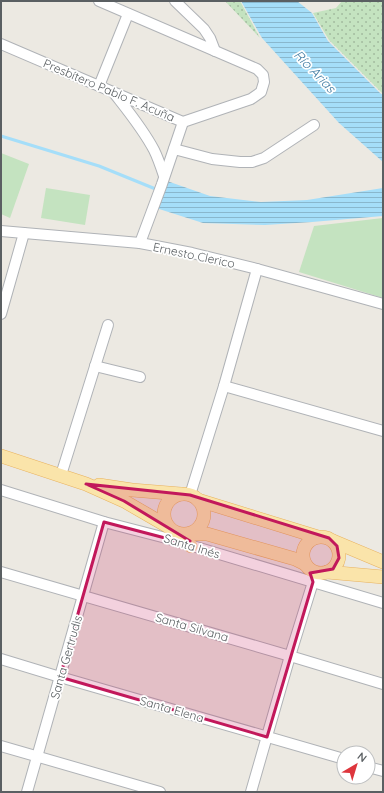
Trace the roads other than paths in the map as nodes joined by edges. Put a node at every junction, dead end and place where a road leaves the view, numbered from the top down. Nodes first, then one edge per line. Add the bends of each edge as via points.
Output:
1 (99, 1) edge
2 (176, 1) edge
3 (128, 14) junction
4 (1, 44) edge
5 (215, 52) junction
6 (99, 86) junction
7 (113, 92) junction
8 (183, 122) junction
9 (314, 125) dead end
10 (174, 149) junction
11 (163, 180) junction
12 (1, 231) edge
13 (24, 234) junction
14 (140, 243) junction
15 (257, 269) junction
16 (383, 304) edge
17 (1, 314) edge
18 (108, 325) dead end
19 (95, 366) junction
20 (140, 377) dead end
21 (224, 386) junction
22 (383, 430) edge
23 (1, 456) edge
24 (61, 475) junction
25 (86, 484) junction
26 (1, 490) edge
27 (190, 496) junction
28 (104, 522) junction
29 (178, 535) junction
30 (318, 537) junction
31 (334, 541) junction
32 (383, 562) edge
33 (1, 572) edge
34 (315, 572) junction
35 (383, 577) edge
36 (83, 596) junction
37 (383, 603) edge
38 (290, 656) junction
39 (1, 659) edge
40 (60, 677) junction
41 (383, 684) edge
42 (267, 737) junction
43 (1, 746) edge
44 (37, 756) junction
45 (336, 757) edge
46 (27, 792) edge
47 (160, 792) edge
48 (251, 792) edge

1 - 3 street
2 - 5 street via 204,29
3 - 5 street
3 - 6 street
4 - 6 street, Presbítero Pablo F. Acuña
5 - 8 street, Presbítero Pablo F. Acuña via 257,69 263,75 261,92 251,98
6 - 7 street, Presbítero Pablo F. Acuña
7 - 8 street, Presbítero Pablo F. Acuña
7 - 11 street via 147,138
8 - 10 street
9 - 10 street via 264,158 252,162 212,159
10 - 11 street
11 - 14 street
12 - 13 street, Ernesto Clerico
13 - 14 street, Ernesto Clerico
13 - 17 street
14 - 15 street, Ernesto Clerico
15 - 16 street, Ernesto Clerico
15 - 21 street
18 - 19 street
19 - 20 street
19 - 24 street
21 - 22 street
21 - 27 street
23 - 24 main road
24 - 25 main road
25 - 27 main road
25 - 29 main road via 124,501
26 - 28 street, Santa Inés
27 - 29 main road via 202,505 204,517 198,529
27 - 29 main road via 174,496 165,506 164,520
27 - 30 main road
28 - 29 street, Santa Inés
28 - 36 street, Santa Gertrudis
29 - 34 street, Santa Inés
29 - 34 main road via 207,534 295,560
30 - 31 main road
30 - 34 main road via 308,542 303,553 303,558
31 - 32 main road
31 - 34 main road via 339,552 337,564 333,569
33 - 36 street, Santa Silvana
34 - 35 main road
34 - 37 street, Santa Inés
34 - 38 street
36 - 38 street, Santa Silvana
36 - 40 street, Santa Gertrudis
38 - 41 street, Santa Silvana
38 - 42 street
39 - 40 street, Santa Elena
40 - 42 street, Santa Elena
40 - 44 street, Santa Gertrudis
42 - 45 street, Santa Elena
42 - 48 street
43 - 44 street
44 - 46 street, Santa Gertrudis
44 - 47 street

